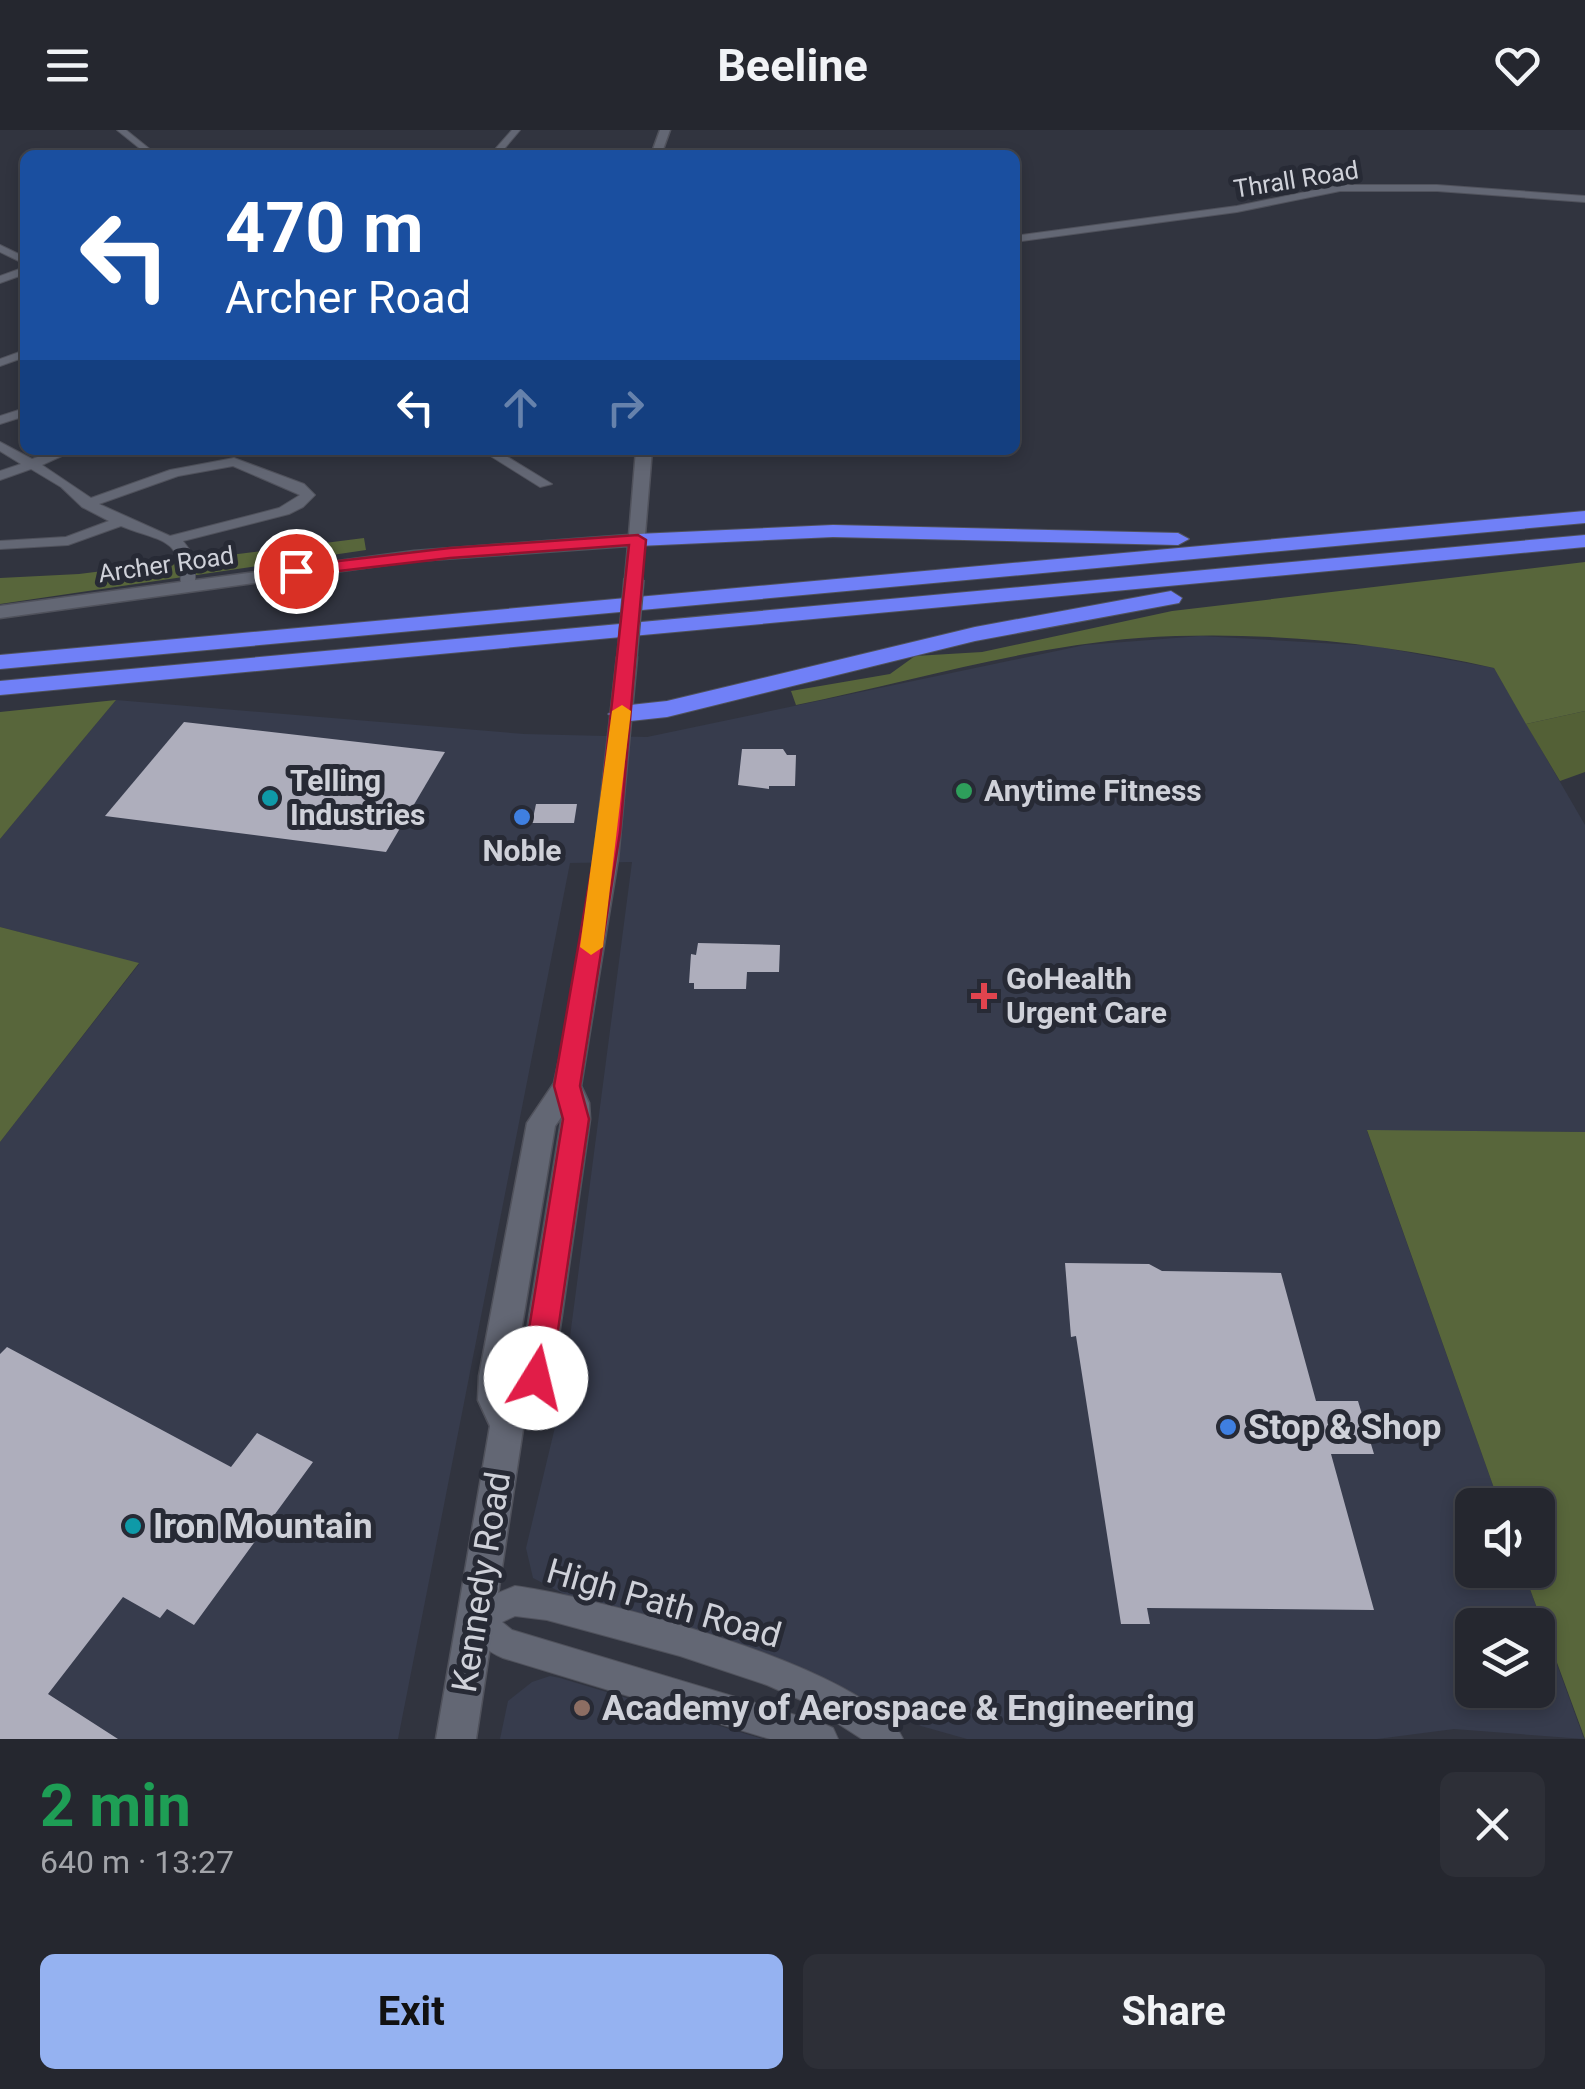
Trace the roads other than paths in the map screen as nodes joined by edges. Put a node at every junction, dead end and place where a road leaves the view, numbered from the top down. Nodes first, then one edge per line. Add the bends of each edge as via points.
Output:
1 (121, 130) edge
2 (516, 130) edge
3 (147, 150) edge
4 (498, 150) edge
5 (1585, 198) edge
6 (1020, 239) edge
7 (0, 446) edge
8 (55, 455) edge
9 (496, 455) edge
10 (644, 455) edge
11 (31, 464) junction
12 (0, 476) edge
13 (545, 484) dead end
14 (87, 504) junction
15 (1585, 517) edge
16 (120, 522) junction
17 (1376, 538) junction
18 (638, 540) junction
19 (170, 541) junction
20 (1585, 541) edge
21 (0, 545) edge
22 (1396, 559) junction
23 (188, 586) junction
24 (0, 612) edge
25 (0, 662) edge
26 (0, 688) edge
27 (622, 714) junction
28 (476, 1618) junction
29 (456, 1739) edge
30 (822, 1739) edge
31 (886, 1739) edge

1 - 3 street
2 - 4 street
5 - 6 street, Thrall Road via 1340,188
7 - 11 street
8 - 11 street
9 - 13 street
10 - 18 street, Kennedy Road
11 - 12 street
11 - 14 street
14 - 16 street
14 - 19 street via 175,473 234,462 308,495 283,514 204,526
15 - 17 highway
16 - 19 street
16 - 21 street via 68,541
17 - 18 highway via 819,531
17 - 25 highway
18 - 23 street, Archer Road via 414,556
18 - 27 street, Kennedy Road, bridge
19 - 23 street via 188,557
20 - 22 highway
22 - 26 highway
22 - 27 highway via 1362,572 993,630 668,709
23 - 24 street, Archer Road
27 - 28 street, Kennedy Road via 606,859 567,1086 540,1123 494,1390 507,1425
28 - 29 street, Kennedy Road
28 - 30 street via 517,1648
28 - 31 street, High Path Road via 515,1601 547,1605 789,1679 849,1708

